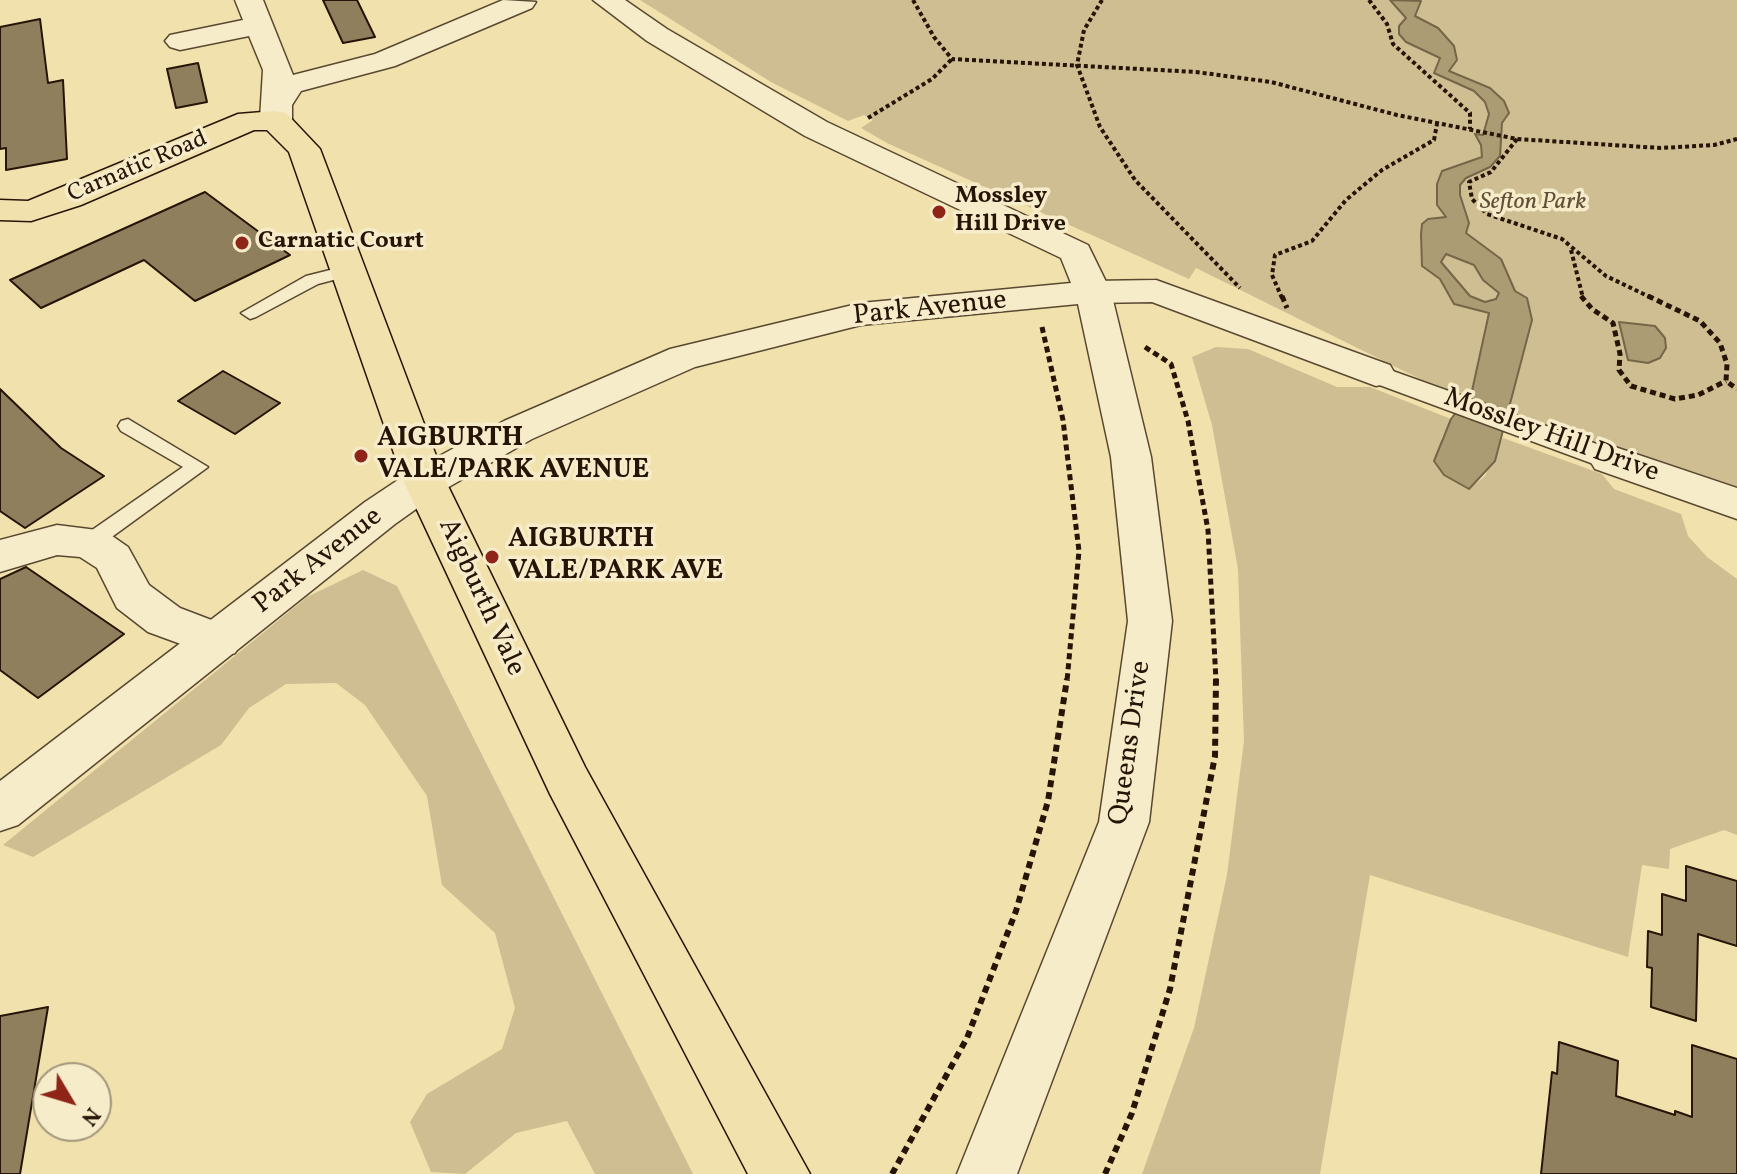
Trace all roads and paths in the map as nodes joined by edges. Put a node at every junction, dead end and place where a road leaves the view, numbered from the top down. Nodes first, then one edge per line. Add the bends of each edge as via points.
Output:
1 (607, 0) edge
2 (913, 0) edge
3 (1102, 0) edge
4 (1369, 0) edge
5 (522, 2) dead end
6 (254, 13) edge
7 (180, 41) dead end
8 (952, 59) junction
9 (1077, 65) junction
10 (277, 111) junction
11 (1437, 124) junction
12 (1470, 129) junction
13 (831, 137) junction
14 (1517, 139) junction
15 (1737, 139) edge
16 (2, 211) edge
17 (1571, 250) junction
18 (346, 271) junction
19 (1241, 289) dead end
20 (1093, 292) junction
21 (1035, 299) junction
22 (250, 313) dead end
23 (1295, 341) junction
24 (1376, 374) joint
25 (1726, 381) junction
26 (1737, 389) edge
27 (128, 426) dead end
28 (1609, 459) joint
29 (425, 482) junction
30 (1737, 504) edge
31 (90, 542) junction
32 (0, 556) edge
33 (219, 641) junction
34 (0, 810) edge
35 (780, 1174) edge
36 (892, 1174) edge
37 (987, 1174) edge

1 - 13 street
2 - 8 path
3 - 9 path via 1084,30
4 - 12 path via 1387,24 1393,44 1470,113
5 - 10 street via 385,60 290,85
6 - 7 street
6 - 10 street via 278,70
8 - 9 path
8 - 13 path via 895,104
9 - 11 path via 1271,82
9 - 19 path via 1100,127 1135,180
10 - 16 main road, Carnatic Road via 69,198 31,211
10 - 18 main road, Aigburth Vale via 304,149
11 - 12 path
11 - 23 path via 1434,140 1382,170 1346,200 1312,241 1275,255 1272,275 1283,294
12 - 14 path
13 - 20 street via 1076,252
14 - 15 path via 1661,148
14 - 17 path via 1491,172 1469,182 1472,199 1487,214 1562,239
17 - 25 path via 1606,276 1700,321 1720,343
17 - 25 path via 1579,293 1613,323 1619,370 1631,386 1675,399
18 - 22 lane via 312,280
18 - 29 main road, Aigburth Vale
20 - 21 street, Park Avenue
20 - 23 street, Mossley Hill Drive via 1156,291
20 - 37 street, Queens Drive via 1131,457 1150,621 1124,822
21 - 29 street, Park Avenue via 861,314 683,358 518,430
21 - 36 path via 1063,420 1079,551 1064,715 1048,801 1016,911 967,1038
23 - 24 street, Mossley Hill Drive
24 - 28 street, Mossley Hill Drive
25 - 26 path
27 - 31 lane via 198,467
28 - 30 street, Mossley Hill Drive
29 - 33 street, Park Avenue
29 - 35 main road, Aigburth Vale via 567,780
31 - 32 street via 57,540
31 - 33 street via 113,558 133,596 164,620
33 - 34 street, Park Avenue

